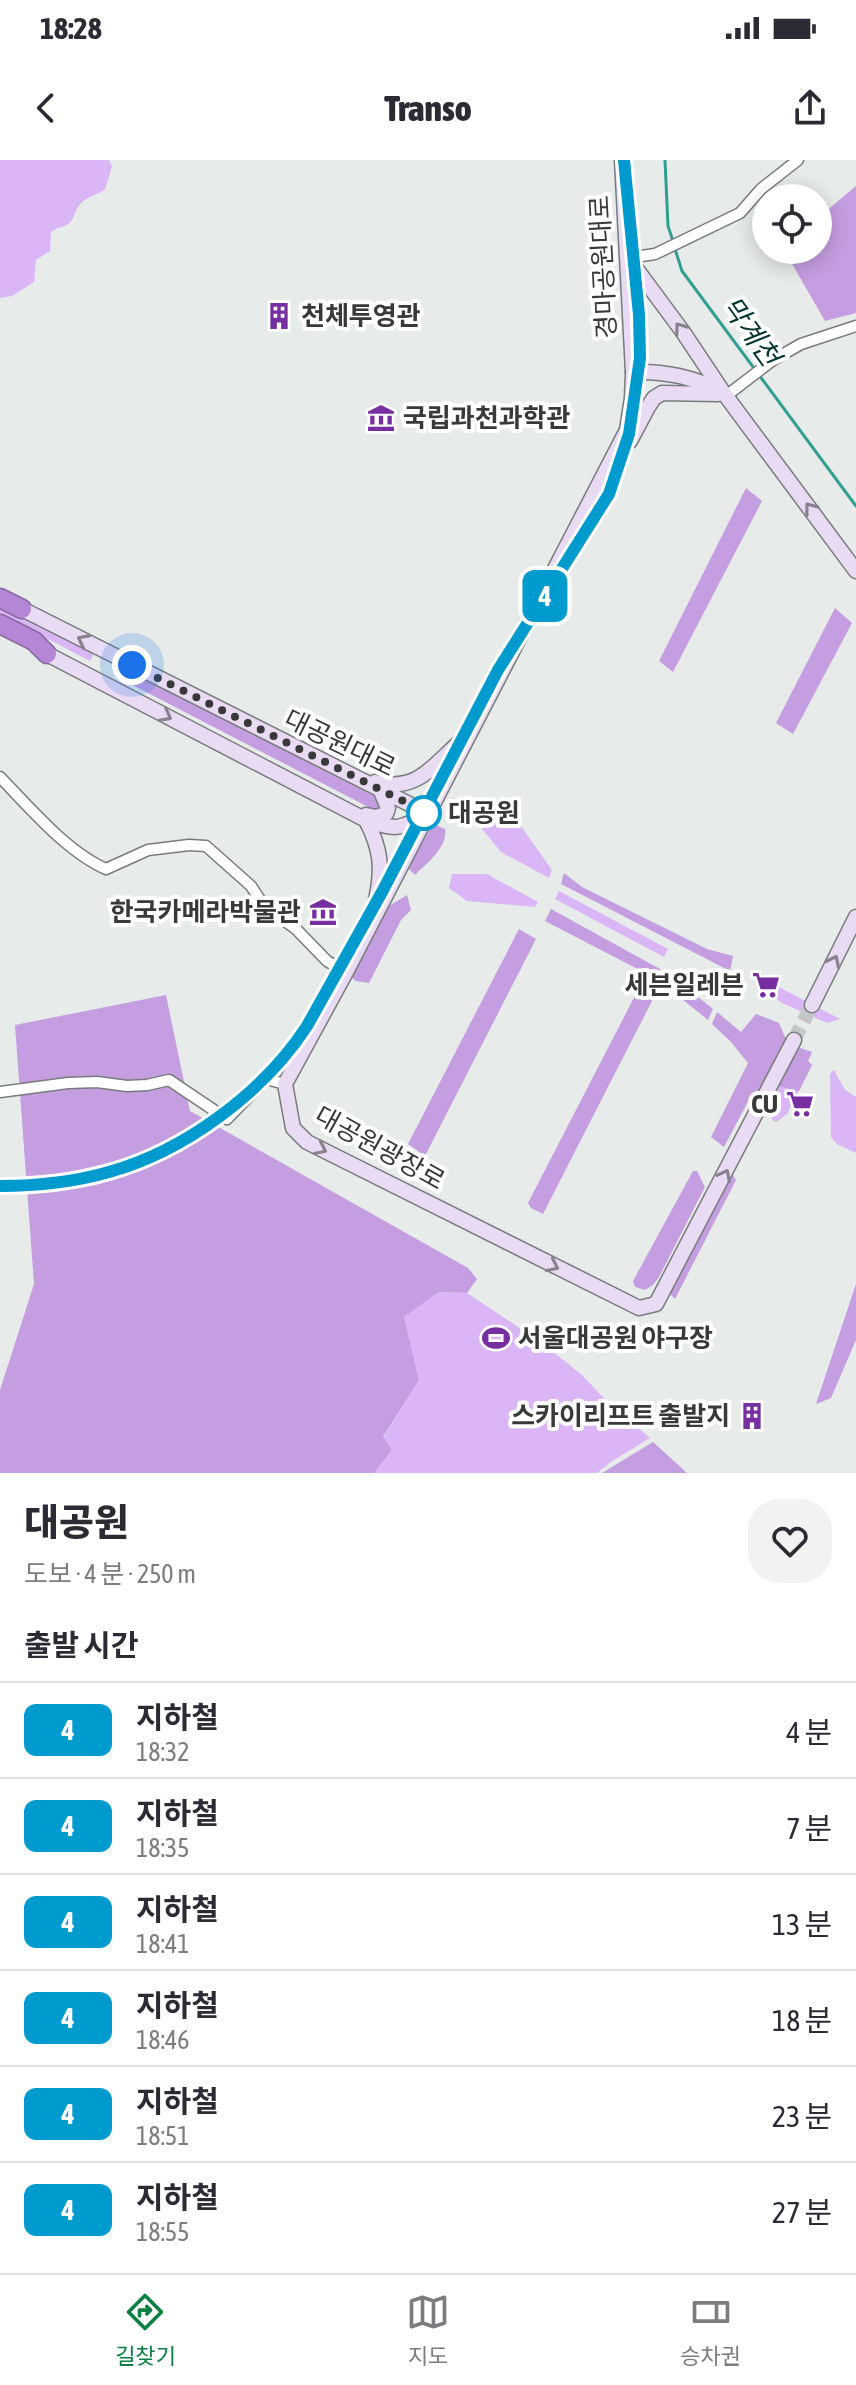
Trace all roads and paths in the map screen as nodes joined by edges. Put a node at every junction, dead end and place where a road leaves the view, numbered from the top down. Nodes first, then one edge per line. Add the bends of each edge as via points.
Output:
1 (622, 160) edge
2 (798, 160) edge
3 (628, 258) junction
4 (856, 326) edge
5 (633, 372) junction
6 (724, 394) junction
7 (609, 465) junction
8 (856, 571) edge
9 (0, 598) edge
10 (22, 609) joint
11 (0, 624) edge
12 (0, 635) edge
13 (47, 654) junction
14 (468, 734) junction
15 (0, 777) edge
16 (352, 777) junction
17 (380, 789) junction
18 (350, 813) junction
19 (427, 813) junction
20 (366, 820) junction
21 (856, 917) edge
22 (370, 924) junction
23 (346, 972) junction
24 (812, 1005) tunnel mouth
25 (794, 1040) tunnel mouth
26 (285, 1084) junction
27 (0, 1092) edge

1 - 3 street, 경마공원대로
2 - 3 street via 740,213 655,254
3 - 5 street, 경마공원대로
6 -> 3 street
4 - 6 street via 801,344
5 - 6 street via 676,375
5 - 7 street via 627,430
6 - 7 street via 662,393 654,398 623,456
8 -> 6 street
7 - 14 street
9 - 10 highway
16 -> 10 street, 대공원대로
11 - 13 highway
12 - 13 highway
13 -> 18 street
14 - 16 street via 425,776 407,785
14 - 19 street
15 - 23 street via 56,832 106,869 148,850 206,846 251,886 264,906
16 - 17 street, 대공원대로
17 - 18 street via 386,814
17 - 19 street, 대공원대로
18 - 20 street
19 - 20 street via 404,828
19 - 22 street
20 - 22 street via 378,845 381,880
24 -> 21 street
22 - 23 street
23 - 26 street
26 -> 25 street, 대공원광장로 via 293,1128 307,1142 639,1308 656,1304
26 - 27 street via 266,1079 227,1119 169,1080 127,1086 68,1083

